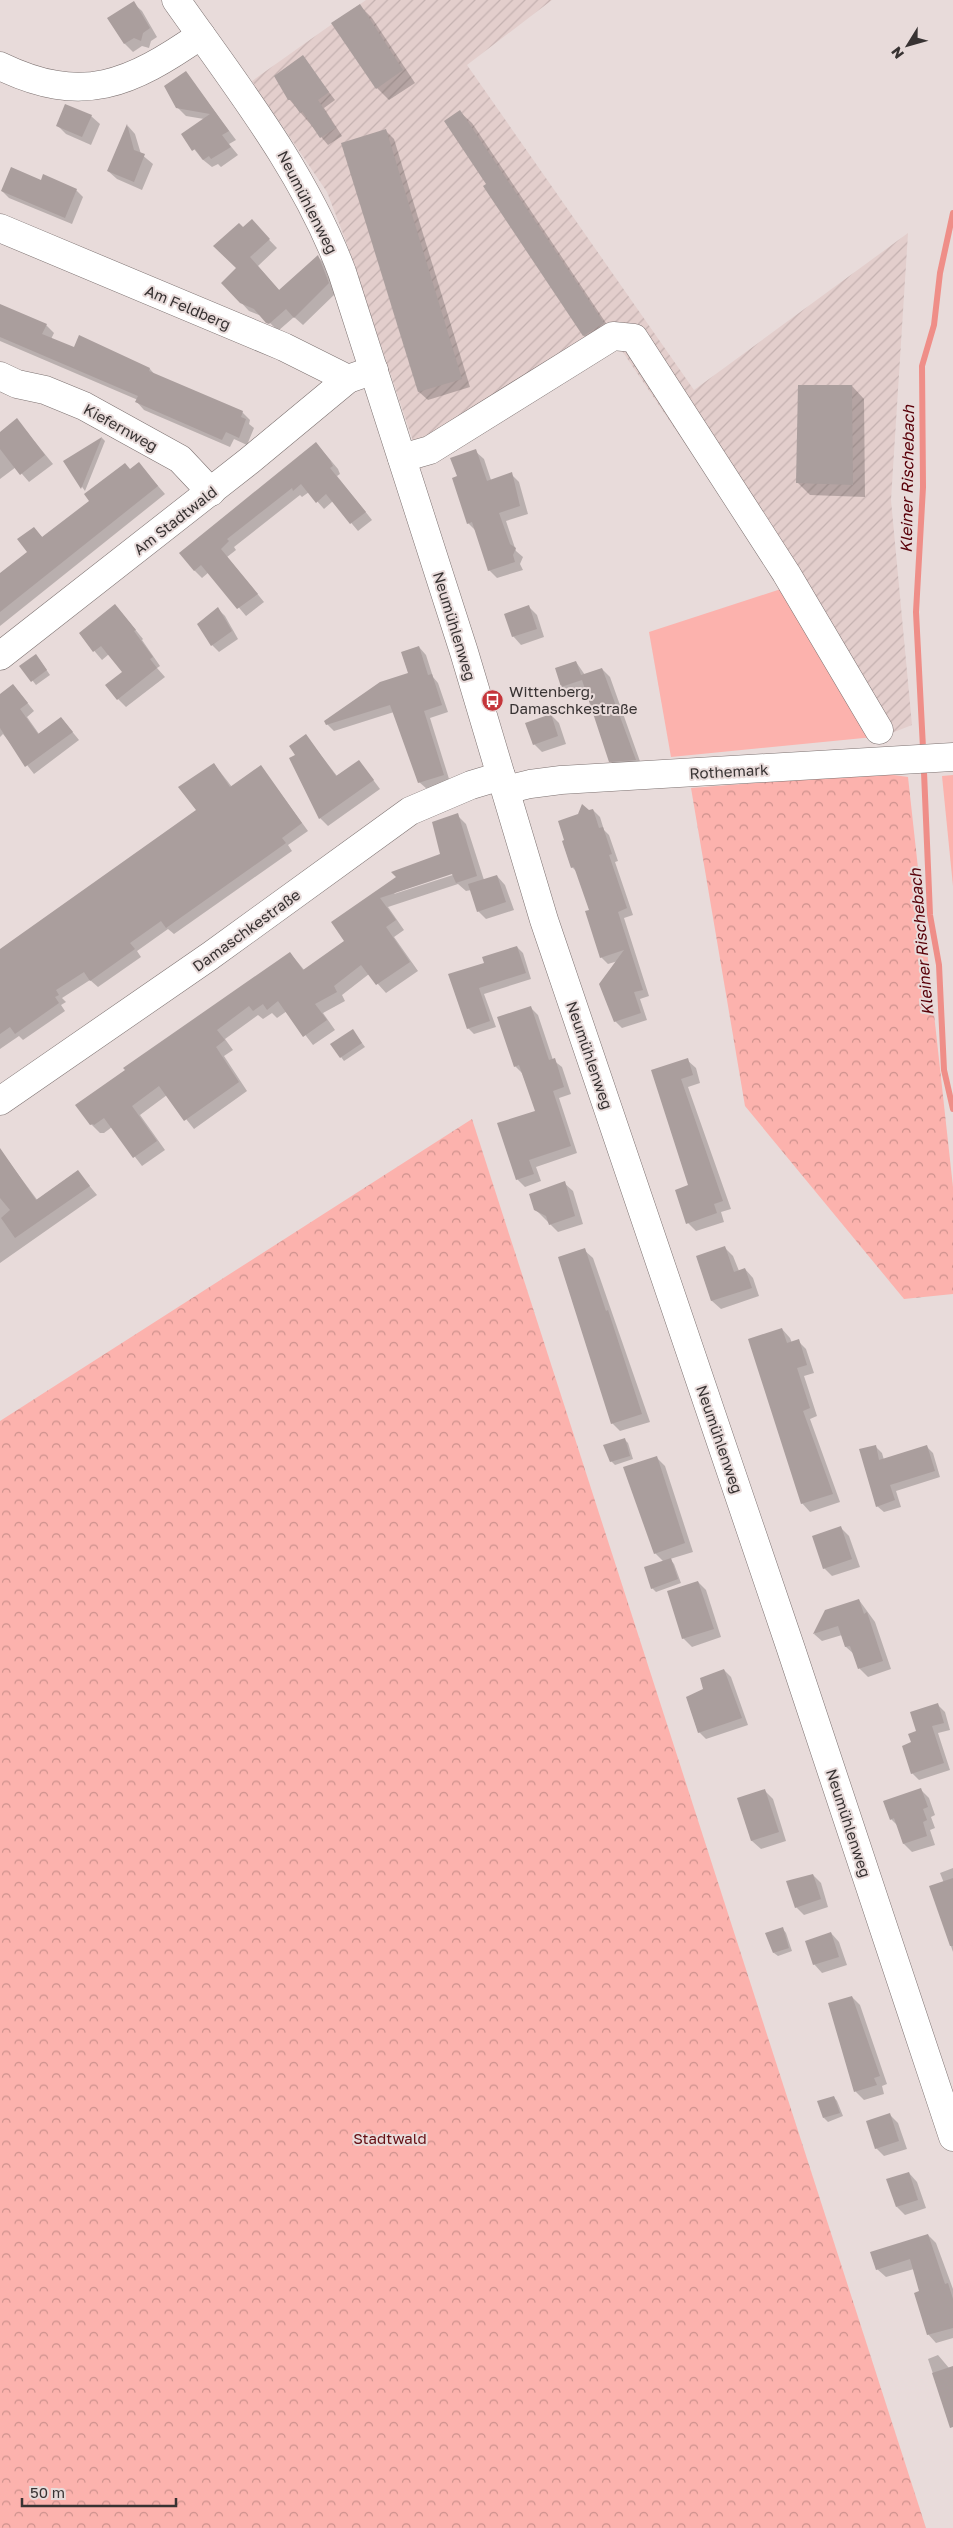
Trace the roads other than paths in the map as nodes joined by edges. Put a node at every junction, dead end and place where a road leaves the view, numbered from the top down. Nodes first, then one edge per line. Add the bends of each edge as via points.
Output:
1 (176, 0) edge
2 (201, 35) junction
3 (0, 66) edge
4 (0, 228) edge
5 (374, 370) junction
6 (348, 379) junction
7 (6, 383) edge
8 (402, 458) junction
9 (211, 492) junction
10 (0, 656) edge
11 (879, 730) dead end
12 (934, 758) edge
13 (504, 783) junction
14 (0, 1101) edge
15 (953, 2137) edge

1 - 2 street, Neumühlenweg
2 - 3 street via 146,70 90,87 54,86
2 - 5 street, Neumühlenweg via 281,149 318,215 342,272
4 - 6 street, Am Feldberg via 284,347
5 - 6 street
5 - 8 street, Neumühlenweg
6 - 9 street, Am Stadtwald
7 - 9 street, Kiefernweg via 46,390 84,406 171,454 195,473
8 - 11 street via 430,450 613,336 634,338 786,573
8 - 13 street, Neumühlenweg
9 - 10 street, Am Stadtwald
12 - 13 street, Rothemark via 530,784
13 - 14 street, Damaschkestraße via 471,785 410,811 210,956
13 - 15 street, Neumühlenweg via 569,994

